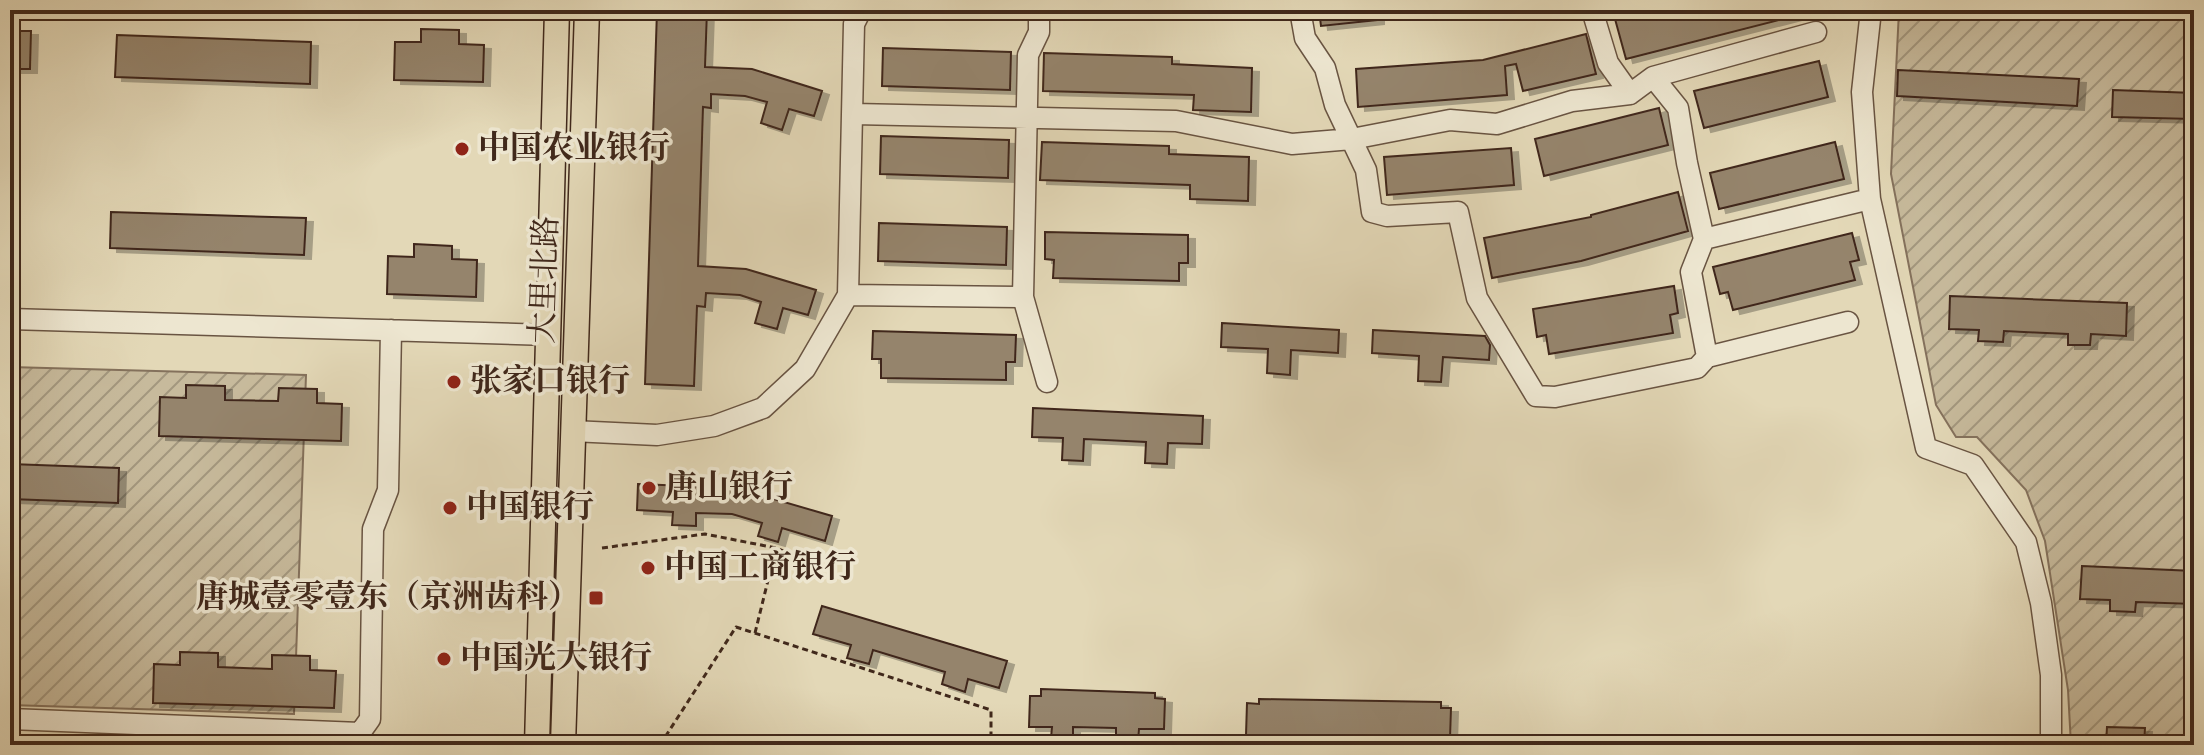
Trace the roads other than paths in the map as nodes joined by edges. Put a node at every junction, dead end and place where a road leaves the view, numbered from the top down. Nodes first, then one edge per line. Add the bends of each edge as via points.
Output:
1 (557, 10) edge
2 (587, 10) edge
3 (861, 10) edge
4 (1039, 10) edge
5 (1300, 10) edge
6 (1592, 10) edge
7 (1871, 10) edge
8 (1816, 32) dead end
9 (1653, 77) junction
10 (1630, 94) junction
11 (854, 114) junction
12 (1027, 118) junction
13 (1352, 139) junction
14 (1870, 199) junction
15 (1704, 239) junction
16 (848, 295) junction
17 (1023, 297) junction
18 (10, 319) edge
19 (1848, 322) dead end
20 (391, 330) junction
21 (548, 335) junction
22 (1707, 357) junction
23 (1047, 382) dead end
24 (572, 431) junction
25 (10, 719) edge
26 (537, 745) edge
27 (563, 745) edge
28 (2051, 745) edge

1 - 21 main road, 大里北路
2 - 24 main road, 大里北路
3 - 11 street via 854,24
4 - 12 street via 1039,32 1028,55
5 - 13 street via 1305,38 1325,68
6 - 10 street via 1608,63
7 - 14 street via 1862,92
8 - 9 street
9 - 10 street
9 - 15 street via 1678,108
10 - 13 street via 1572,101 1497,124 1450,120
11 - 12 street
11 - 16 street
12 - 13 street via 1176,121 1292,144
12 - 17 street
13 - 22 street via 1366,170 1372,212 1458,212 1477,298 1536,396 1555,397 1697,368
14 - 15 street
14 - 28 street via 1926,448 1973,465 2026,542 2051,675
15 - 22 street via 1691,272
16 - 17 street
16 - 24 street via 805,369 763,408 714,426 657,435
17 - 23 street
18 - 20 street
19 - 22 street
20 - 21 street
20 - 25 street via 388,490 373,529 370,719 360,733
21 - 26 main road, 大里北路
24 - 27 main road, 大里北路

